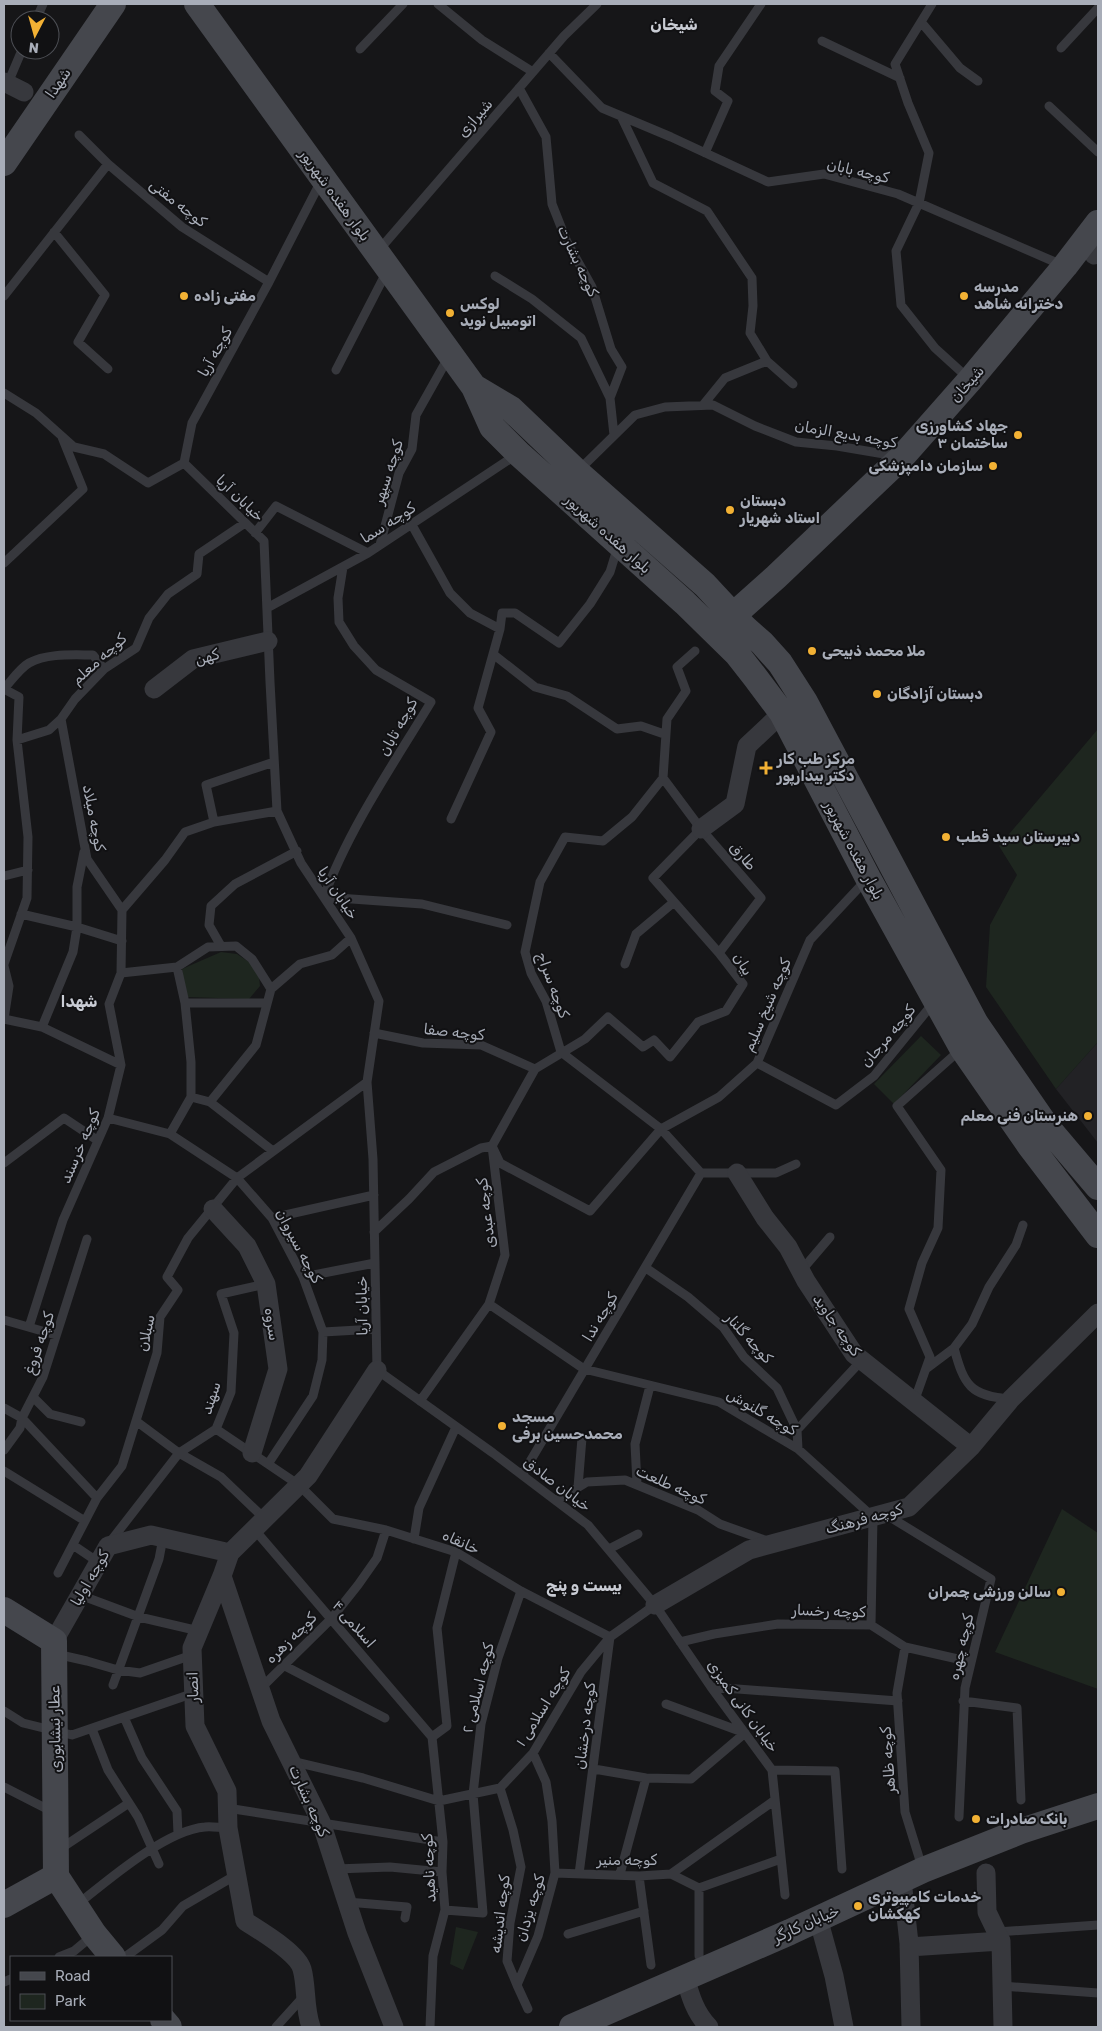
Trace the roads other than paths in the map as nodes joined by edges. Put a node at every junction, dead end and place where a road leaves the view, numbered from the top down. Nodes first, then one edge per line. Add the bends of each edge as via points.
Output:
1 (113, 4) edge
2 (197, 4) edge
3 (403, 4) edge
4 (438, 4) edge
5 (597, 4) edge
6 (761, 4) edge
7 (932, 4) edge
8 (1098, 8) edge
9 (921, 22) junction
10 (822, 41) dead end
11 (1061, 48) dead end
12 (360, 49) dead end
13 (549, 53) junction
14 (17, 60) edge
15 (533, 72) junction
16 (900, 78) junction
17 (978, 81) dead end
18 (6, 82) edge
19 (519, 88) junction
20 (24, 92) dead end
21 (1048, 106) dead end
22 (621, 116) junction
23 (78, 135) dead end
24 (1098, 152) edge
25 (705, 153) junction
26 (4, 163) edge
27 (108, 164) junction
28 (323, 178) junction
29 (918, 203) junction
30 (1098, 223) edge
31 (54, 232) junction
32 (1097, 253) edge
33 (383, 261) junction
34 (1065, 266) junction
35 (495, 276) dead end
36 (269, 282) junction
37 (4, 296) edge
38 (450, 354) junction
39 (767, 361) junction
40 (108, 369) dead end
41 (336, 370) dead end
42 (793, 384) dead end
43 (976, 385) junction
44 (474, 387) junction
45 (4, 393) edge
46 (610, 398) junction
47 (703, 405) junction
48 (60, 434) junction
49 (614, 435) junction
50 (519, 454) junction
51 (902, 457) junction
52 (184, 463) junction
53 (577, 472) junction
54 (246, 523) junction
55 (412, 525) junction
56 (255, 533) junction
57 (619, 544) junction
58 (380, 545) junction
59 (368, 553) junction
60 (4, 563) edge
61 (343, 567) junction
62 (267, 608) junction
63 (500, 629) junction
64 (730, 630) junction
65 (268, 641) junction
66 (695, 650) dead end
67 (493, 654) junction
68 (104, 668) junction
69 (154, 688) dead end
70 (4, 689) edge
71 (782, 713) junction
72 (61, 719) junction
73 (664, 734) junction
74 (17, 740) junction
75 (274, 762) junction
76 (663, 778) junction
77 (277, 810) junction
78 (451, 819) dead end
79 (214, 822) junction
80 (701, 829) junction
81 (85, 848) junction
82 (297, 851) junction
83 (28, 870) junction
84 (4, 876) edge
85 (868, 878) junction
86 (324, 897) junction
87 (674, 902) junction
88 (122, 910) junction
89 (22, 914) junction
90 (507, 925) dead end
91 (77, 926) junction
92 (352, 938) junction
93 (122, 941) junction
94 (221, 946) junction
95 (719, 953) junction
96 (625, 964) dead end
97 (4, 965) edge
98 (177, 967) junction
99 (121, 973) junction
100 (271, 989) junction
101 (935, 1001) junction
102 (185, 1003) junction
103 (267, 1003) junction
104 (4, 1019) edge
105 (42, 1027) junction
106 (374, 1033) junction
107 (962, 1048) junction
108 (561, 1052) junction
109 (757, 1063) junction
110 (121, 1065) junction
111 (535, 1069) junction
112 (367, 1082) junction
113 (191, 1097) junction
114 (210, 1102) junction
115 (108, 1118) junction
116 (661, 1129) junction
117 (170, 1134) junction
118 (97, 1140) junction
119 (492, 1146) junction
120 (273, 1150) junction
121 (4, 1163) edge
122 (796, 1164) dead end
123 (702, 1173) junction
124 (737, 1173) junction
125 (238, 1178) junction
126 (1098, 1187) edge
127 (374, 1195) junction
128 (213, 1209) junction
129 (272, 1218) junction
130 (1023, 1225) dead end
131 (374, 1232) junction
132 (1098, 1235) edge
133 (830, 1237) dead end
134 (88, 1239) dead end
135 (375, 1263) junction
136 (646, 1268) junction
137 (801, 1271) junction
138 (303, 1277) junction
139 (266, 1284) junction
140 (489, 1304) junction
141 (1098, 1313) edge
142 (4, 1320) edge
143 (29, 1327) junction
144 (376, 1329) junction
145 (323, 1332) junction
146 (56, 1335) junction
147 (954, 1348) junction
148 (862, 1360) junction
149 (584, 1369) junction
150 (377, 1370) junction
151 (926, 1370) junction
152 (650, 1386) junction
153 (33, 1397) junction
154 (1011, 1399) junction
155 (420, 1401) junction
156 (914, 1402) junction
157 (4, 1408) edge
158 (22, 1418) junction
159 (136, 1421) junction
160 (81, 1422) dead end
161 (456, 1427) junction
162 (216, 1428) junction
163 (797, 1430) junction
164 (582, 1438) dead end
165 (971, 1447) junction
166 (4, 1450) edge
167 (798, 1450) junction
168 (179, 1453) junction
169 (252, 1453) junction
170 (268, 1464) junction
171 (4, 1471) edge
172 (522, 1475) junction
173 (637, 1484) junction
174 (299, 1485) junction
175 (578, 1487) junction
176 (97, 1498) junction
177 (556, 1501) junction
178 (878, 1515) junction
179 (85, 1521) junction
180 (260, 1524) junction
181 (386, 1530) junction
182 (638, 1534) dead end
183 (163, 1538) junction
184 (414, 1539) junction
185 (774, 1544) junction
186 (73, 1545) junction
187 (108, 1546) junction
188 (609, 1549) junction
189 (456, 1552) junction
190 (230, 1553) junction
191 (98, 1562) junction
192 (58, 1573) dead end
193 (222, 1576) junction
194 (521, 1591) junction
195 (80, 1595) junction
196 (655, 1605) junction
197 (4, 1610) edge
198 (138, 1617) junction
199 (331, 1619) junction
200 (870, 1625) junction
201 (199, 1631) junction
202 (610, 1637) junction
203 (680, 1642) junction
204 (54, 1647) junction
205 (905, 1647) junction
206 (192, 1655) junction
207 (971, 1662) junction
208 (283, 1665) junction
209 (118, 1670) junction
210 (112, 1685) dead end
211 (710, 1687) junction
212 (260, 1689) junction
213 (194, 1693) junction
214 (898, 1701) junction
215 (963, 1701) junction
216 (666, 1704) dead end
217 (4, 1711) edge
218 (124, 1717) junction
219 (385, 1718) dead end
220 (92, 1729) junction
221 (55, 1730) junction
222 (745, 1733) junction
223 (432, 1737) junction
224 (533, 1753) junction
225 (291, 1761) junction
226 (594, 1770) junction
227 (772, 1770) junction
228 (646, 1778) junction
229 (4, 1787) edge
230 (500, 1788) junction
231 (473, 1794) junction
232 (776, 1800) junction
233 (1021, 1800) dead end
234 (438, 1801) junction
235 (129, 1803) junction
236 (1098, 1806) edge
237 (227, 1808) junction
238 (55, 1814) junction
239 (959, 1817) dead end
240 (321, 1822) junction
241 (228, 1828) junction
242 (178, 1834) junction
243 (443, 1842) junction
244 (152, 1849) junction
245 (781, 1859) junction
246 (56, 1864) junction
247 (159, 1864) dead end
248 (842, 1868) dead end
249 (336, 1869) junction
250 (442, 1872) junction
251 (555, 1873) junction
252 (986, 1873) dead end
253 (579, 1874) junction
254 (620, 1874) junction
255 (671, 1874) junction
256 (236, 1875) junction
257 (912, 1875) junction
258 (639, 1876) junction
259 (699, 1888) junction
260 (785, 1895) dead end
261 (347, 1902) junction
262 (4, 1905) edge
263 (76, 1906) junction
264 (445, 1910) junction
265 (644, 1911) junction
266 (405, 1918) dead end
267 (818, 1918) junction
268 (1098, 1925) edge
269 (94, 1934) junction
270 (568, 1934) dead end
271 (999, 1937) junction
272 (910, 1947) junction
273 (62, 1956) edge
274 (112, 1956) edge
275 (126, 1956) edge
276 (651, 1965) dead end
277 (692, 1967) junction
278 (517, 1985) junction
279 (1002, 1986) junction
280 (1098, 1993) edge
281 (304, 1996) junction
282 (528, 2009) dead end
283 (276, 2027) edge
284 (311, 2027) edge
285 (394, 2027) edge
286 (430, 2027) edge
287 (572, 2027) edge
288 (709, 2027) edge
289 (844, 2027) edge
290 (911, 2027) edge
291 (1003, 2027) edge

1 - 26 street, شهدا
2 - 28 street, بلوار هفده شهریور
3 - 12 lane
4 - 15 lane via 482,40
5 - 13 lane, شیرازی
6 - 25 lane via 719,66 715,91 728,101
7 - 9 lane
8 - 11 lane
9 - 16 lane via 895,64
9 - 17 lane via 960,68
10 - 16 lane
13 - 15 lane, شیرازی
13 - 22 lane, کوچه بابان via 602,108
14 - 18 lane
15 - 19 lane, شیرازی
16 - 29 lane via 929,152
18 - 20 street
19 - 33 lane, شیرازی
19 - 46 lane, کوچه بشارت via 546,137 552,204 567,242 592,287 611,349 622,367
21 - 24 lane
22 - 25 lane, کوچه بابان
22 - 39 lane via 653,183 707,212 752,278 754,306 750,333
23 - 27 lane, کوچه مفتی
25 - 29 lane, کوچه بابان via 768,182 824,174 898,194
27 - 31 lane
27 - 36 lane, کوچه مفتی via 182,227
28 - 33 street, بلوار هفده شهریور
28 - 36 lane, کوچه آریا
29 - 34 lane, کوچه بابان
29 - 43 lane via 896,251 901,305 935,348
30 - 34 street, شیخان
31 - 37 lane
31 - 40 lane via 105,295 78,342
32 - 43 street, شیخان via 1011,359
33 - 38 street, بلوار هفده شهریور
33 - 41 lane, شیرازی
34 - 43 street, شیخان
35 - 46 lane via 532,299 581,338
36 - 52 lane, کوچه آریا via 192,423
38 - 44 street, بلوار هفده شهریور
38 - 58 lane, کوچه سپهر via 416,415 412,450 399,473
39 - 42 lane
39 - 47 lane via 725,378
43 - 51 street, شیخان
43 - 64 street, شیخان via 916,466
44 - 50 street, بلوار هفده شهریور via 492,427
44 - 53 street, بلوار هفده شهریور via 511,409
45 - 48 lane via 36,413
46 - 49 lane, کوچه بشارت
47 - 49 lane, کوچه بدیع الزمان via 665,407 635,415
47 - 51 lane, کوچه بدیع الزمان via 713,405 796,442
48 - 52 lane via 74,447 104,454 148,483
48 - 60 lane via 83,489
49 - 53 lane, کوچه بدیع الزمان
50 - 55 lane, کوچه سما
50 - 57 street, بلوار هفده شهریور
51 - 64 street, شیخان
52 - 54 lane, خیابان آریا
53 - 64 street, بلوار هفده شهریور via 705,585
54 - 56 lane, خیابان آریا
54 - 68 lane, کوچه معلم via 199,554 196,574 168,594 148,618 136,648
55 - 58 lane, کوچه سما
55 - 63 lane via 450,593 470,614
56 - 59 lane via 276,506
56 - 62 lane, خیابان آریا via 264,542
57 - 63 lane via 610,572 559,643 514,613 502,613
57 - 64 street, بلوار هفده شهریور
58 - 59 lane, کوچه سما
59 - 61 lane, کوچه سما
61 - 62 lane, کوچه سما
61 - 86 lane, کوچه تابان via 338,598 339,622 354,646 376,670 430,702 333,870
62 - 65 lane, خیابان آریا
63 - 67 lane
64 - 71 street, بلوار هفده شهریور via 755,677
64 - 126 street, بلوار هفده شهریور via 762,643 780,663 805,702 976,1024 1047,1127
65 - 69 street, کهن via 193,659
65 - 75 lane, خیابان آریا
66 - 73 lane via 677,667 686,691 667,719
67 - 73 lane via 535,687 567,696 617,729 641,726
67 - 78 lane via 478,708 491,732
68 - 70 lane via 93,655 49,658 29,664
68 - 72 lane, کوچه معلم
70 - 74 lane via 19,697
71 - 80 street via 748,746 735,804
71 - 85 street, بلوار هفده شهریور
72 - 74 lane, کوچه معلم via 49,730
72 - 81 lane, کوچه میلاد
73 - 76 lane
74 - 83 lane via 28,836
75 - 77 lane, خیابان آریا
75 - 79 lane via 206,785
76 - 80 lane, طارق
76 - 108 lane, کوچه سراج via 632,817 603,840 565,837 540,882 525,952 531,973 546,1001
77 - 79 lane
77 - 82 lane, خیابان آریا
79 - 88 lane via 185,832
80 - 87 lane, بیان via 653,878
80 - 95 lane, طارق via 761,898
81 - 88 lane, کوچه میلاد via 87,859
81 - 91 lane via 78,886
82 - 86 lane, خیابان آریا via 301,863
82 - 94 lane via 235,884 211,906 210,925
83 - 84 lane
83 - 89 lane via 27,898
85 - 101 street, بلوار هفده شهریور
85 - 109 lane, کوچه شیخ سلیم via 810,940
86 - 90 lane via 422,904
86 - 92 lane, خیابان آریا
87 - 95 lane, بیان
87 - 96 lane via 636,934
88 - 93 lane
89 - 91 lane
89 - 97 lane
91 - 93 lane
91 - 105 lane via 73,952
92 - 100 lane via 332,955 300,964
92 - 106 lane, خیابان آریا via 379,1001
93 - 99 lane
94 - 98 lane via 208,947
94 - 100 lane via 236,946 252,959
95 - 108 lane, بیان via 742,984 726,1011 698,1022 670,1057 654,1040 643,1047 608,1017 585,1039
97 - 104 lane via 9,986
98 - 99 lane
98 - 102 lane
99 - 110 lane, کوچه خرسند via 109,1004
100 - 103 lane
101 - 107 street, بلوار هفده شهریور
101 - 109 lane, کوچه مرجان via 874,1076 836,1105
102 - 103 lane
102 - 113 lane
103 - 114 lane via 256,1045
104 - 105 lane
105 - 110 lane
106 - 111 lane, کوچه صفا via 423,1043 482,1045
106 - 112 lane, خیابان آریا
107 - 132 street, بلوار هفده شهریور via 1030,1146
107 - 151 lane via 897,1106 942,1170 938,1228 922,1262 909,1309 930,1357
108 - 111 lane
108 - 116 lane
109 - 116 lane, کوچه شیخ سلیم via 720,1096
110 - 115 lane, کوچه خرسند
111 - 119 lane
112 - 120 lane, سبلان
112 - 127 lane, خیابان آریا
113 - 114 lane
113 - 117 lane
114 - 120 lane
115 - 117 lane, کوچه سیروان
115 - 118 lane, کوچه خرسند
116 - 119 lane, کوچه شیخ سلیم via 590,1211 500,1163
116 - 123 lane
117 - 125 lane, کوچه سیروان
118 - 121 lane via 64,1118
118 - 143 lane, کوچه خرسند via 63,1220
119 - 131 lane via 481,1148 434,1172
119 - 140 lane, کوچه عبدی via 505,1255
120 - 125 lane, سبلان
122 - 124 lane via 776,1172
123 - 124 lane
123 - 136 lane, کوچه ندا
124 - 137 street, کوچه جاوید
125 - 128 lane, سبلان
125 - 129 lane, کوچه سیروان
127 - 129 lane
127 - 131 lane, خیابان آریا
128 - 139 street, سروه via 247,1246
128 - 159 lane, سبلان via 188,1238 167,1277 178,1290 160,1317 157,1353
129 - 138 lane, کوچه سیروان
130 - 147 lane via 1016,1245 989,1287 972,1324
131 - 135 lane, خیابان آریا
133 - 137 lane
134 - 146 lane, کوچه فروغ
135 - 138 lane
135 - 144 lane, خیابان آریا
136 - 149 lane, کوچه ندا
136 - 163 lane, کوچه گلنار via 688,1297 723,1327 744,1357 777,1388
137 - 148 street, کوچه جاوید via 854,1354
138 - 145 lane, کوچه سیروان
139 - 162 lane, سهند via 221,1294 234,1333 231,1392
139 - 169 street, سروه via 278,1369
140 - 149 lane, کوچه گلنوش
140 - 155 lane, کوچه عبدی
141 - 154 street, کوچه فرهنگ
142 - 143 lane
143 - 146 lane
144 - 145 lane
144 - 150 lane, خیابان آریا
145 - 170 lane, کوچه سیروان via 322,1360 313,1396
146 - 153 lane, کوچه فروغ
147 - 151 lane
147 - 154 lane via 961,1372 973,1389 989,1397
148 - 156 street, کوچه جاوید
148 - 163 lane
149 - 152 lane, کوچه گلنوش
149 - 172 lane, کوچه ندا
150 - 155 lane, خیابان صادق
150 - 174 street, انصار
151 - 156 lane
152 - 167 lane, کوچه گلنوش via 719,1402
152 - 173 lane via 634,1444
153 - 158 lane, کوچه فروغ
153 - 160 lane via 50,1414
154 - 165 street, کوچه فرهنگ
155 - 161 lane, خیابان صادق
156 - 165 street, کوچه جاوید
157 - 158 lane
158 - 166 lane, کوچه فروغ via 20,1428
158 - 176 lane
159 - 168 lane, اسلامی ۴
159 - 176 lane, سبلان via 122,1466
161 - 172 lane, خیابان صادق
161 - 184 lane via 419,1508
162 - 168 lane, سهند
162 - 169 lane, خانقاه
163 - 167 lane, کوچه گلنار
164 - 175 lane
165 - 178 street, کوچه فرهنگ via 909,1507
167 - 178 lane, کوچه گلنوش
168 - 180 lane, اسلامی ۴ via 221,1477
168 - 187 lane, سهند
169 - 170 lane, خانقاه
170 - 174 lane, خانقاه
171 - 179 lane
172 - 177 lane, خیابان صادق
173 - 175 lane, کوچه طلعت via 625,1480 596,1481
173 - 185 lane, کوچه طلعت via 698,1510 720,1524
174 - 180 street, انصار
174 - 181 lane, خانقاه via 333,1519
175 - 177 lane, کوچه طلعت
176 - 179 lane, سبلان
177 - 188 lane, خیابان صادق via 588,1525
178 - 185 street, کوچه فرهنگ
178 - 200 lane
178 - 207 lane, کوچه چهره via 991,1579
179 - 186 lane, سبلان
180 - 190 street, انصار
180 - 199 lane, اسلامی ۴
181 - 184 lane, خانقاه
181 - 199 lane, کوچه زهره via 377,1558
182 - 188 lane
183 - 187 street, کوچه اولیا via 151,1535
183 - 190 street, کوچه اولیا
183 - 198 lane via 159,1559
184 - 189 lane, خانقاه
185 - 196 street, کوچه فرهنگ via 749,1550
186 - 191 lane
186 - 192 lane, سبلان
187 - 191 street, کوچه اولیا
188 - 196 lane, خیابان صادق
189 - 194 lane, خانقاه
189 - 223 lane via 438,1628 447,1726
190 - 193 street, انصار
191 - 195 street, کوچه اولیا
193 - 201 street, انصار
193 - 212 street, کوچه بشارت
194 - 202 lane, خانقاه
194 - 231 lane, کوچه اسلامی ۲ via 498,1658 481,1724
195 - 198 lane
195 - 204 street, کوچه اولیا
196 - 202 lane
196 - 203 lane, خیابان کانی کمیزی
197 - 204 street
198 - 201 lane
198 - 209 lane
199 - 208 lane, کوچه زهره
199 - 223 lane, اسلامی ۴
200 - 203 lane, کوچه رخسار via 778,1624
200 - 205 lane, کوچه رخسار
201 - 206 street, انصار
202 - 224 lane, کوچه اسلامی ۱ via 581,1672
202 - 226 lane, کوچه درخشان
203 - 211 lane, خیابان کانی کمیزی
204 - 209 lane
204 - 221 street, عطار نیشابوری
205 - 207 lane, کوچه رخسار
205 - 214 lane, کوچه ظاهر
206 - 209 lane via 140,1673
206 - 213 street, انصار
207 - 215 lane, کوچه چهره
208 - 212 lane, کوچه زهره
208 - 219 lane
209 - 210 lane
211 - 214 lane
211 - 222 lane, خیابان کانی کمیزی
212 - 225 street, کوچه بشارت via 271,1721
213 - 218 lane
213 - 237 street, انصار via 195,1726 227,1791
214 - 257 lane, کوچه ظاهر
215 - 233 lane via 1017,1708
215 - 239 lane, کوچه چهره
216 - 222 lane
217 - 221 lane via 23,1723
218 - 220 lane
218 - 242 lane via 142,1758 177,1811
220 - 221 lane via 72,1736
220 - 235 lane via 108,1770
221 - 238 street, عطار نیشابوری
222 - 227 lane, خیابان کانی کمیزی
222 - 228 lane via 691,1779
223 - 234 lane, کوچه ناهید
224 - 230 lane, کوچه اسلامی ۱
224 - 251 lane, کوچه یزدان via 546,1782
225 - 234 lane via 363,1778
225 - 240 street, کوچه بشارت
226 - 228 lane
226 - 253 lane, کوچه درخشان
227 - 232 lane, خیابان کانی کمیزی
227 - 248 lane via 835,1771
228 - 254 lane
229 - 238 lane
230 - 231 lane
230 - 278 lane, کوچه اندیشه via 520,1867 507,1961
231 - 234 lane
231 - 264 lane, کوچه اسلامی ۲ via 483,1912
232 - 245 lane, خیابان کانی کمیزی
232 - 255 lane
234 - 243 lane, کوچه ناهید
235 - 244 lane
235 - 246 lane
236 - 257 street, خیابان کارگر via 1021,1831
237 - 240 lane
237 - 241 street, انصار
238 - 246 street, عطار نیشابوری
240 - 243 lane
240 - 249 street, کوچه بشارت
241 - 242 lane via 204,1827
241 - 256 street, انصار
242 - 244 lane
243 - 250 lane, کوچه ناهید
244 - 247 lane
244 - 263 lane
245 - 259 lane
245 - 260 lane, خیابان کانی کمیزی
246 - 262 street
246 - 263 street
249 - 250 lane via 390,1867
249 - 261 street, کوچه بشارت
250 - 264 lane, کوچه ناهید
251 - 253 lane, کوچه منیر
251 - 278 lane, کوچه یزدان via 538,1936
252 - 271 street via 987,1912
253 - 254 lane, کوچه منیر
254 - 258 lane, کوچه منیر
255 - 258 lane, کوچه منیر
255 - 259 lane, کوچه منیر
256 - 275 lane via 182,1906 162,1930
256 - 281 street, انصار via 245,1921 284,1947 301,1967
257 - 267 street, خیابان کارگر
257 - 272 street
258 - 265 lane
259 - 277 lane
261 - 266 lane via 408,1908
261 - 285 street, کوچه بشارت
263 - 269 street
264 - 286 lane, کوچه ناهید via 433,1956
265 - 270 lane
265 - 276 lane
267 - 277 street, خیابان کارگر
267 - 289 street
268 - 271 lane
269 - 273 lane via 74,1951
269 - 274 street
271 - 272 street
271 - 279 street
272 - 290 street
277 - 287 street, خیابان کارگر
277 - 288 street via 692,2000 701,2019
278 - 282 lane
279 - 280 lane
279 - 291 street
281 - 283 lane
281 - 284 street, انصار

